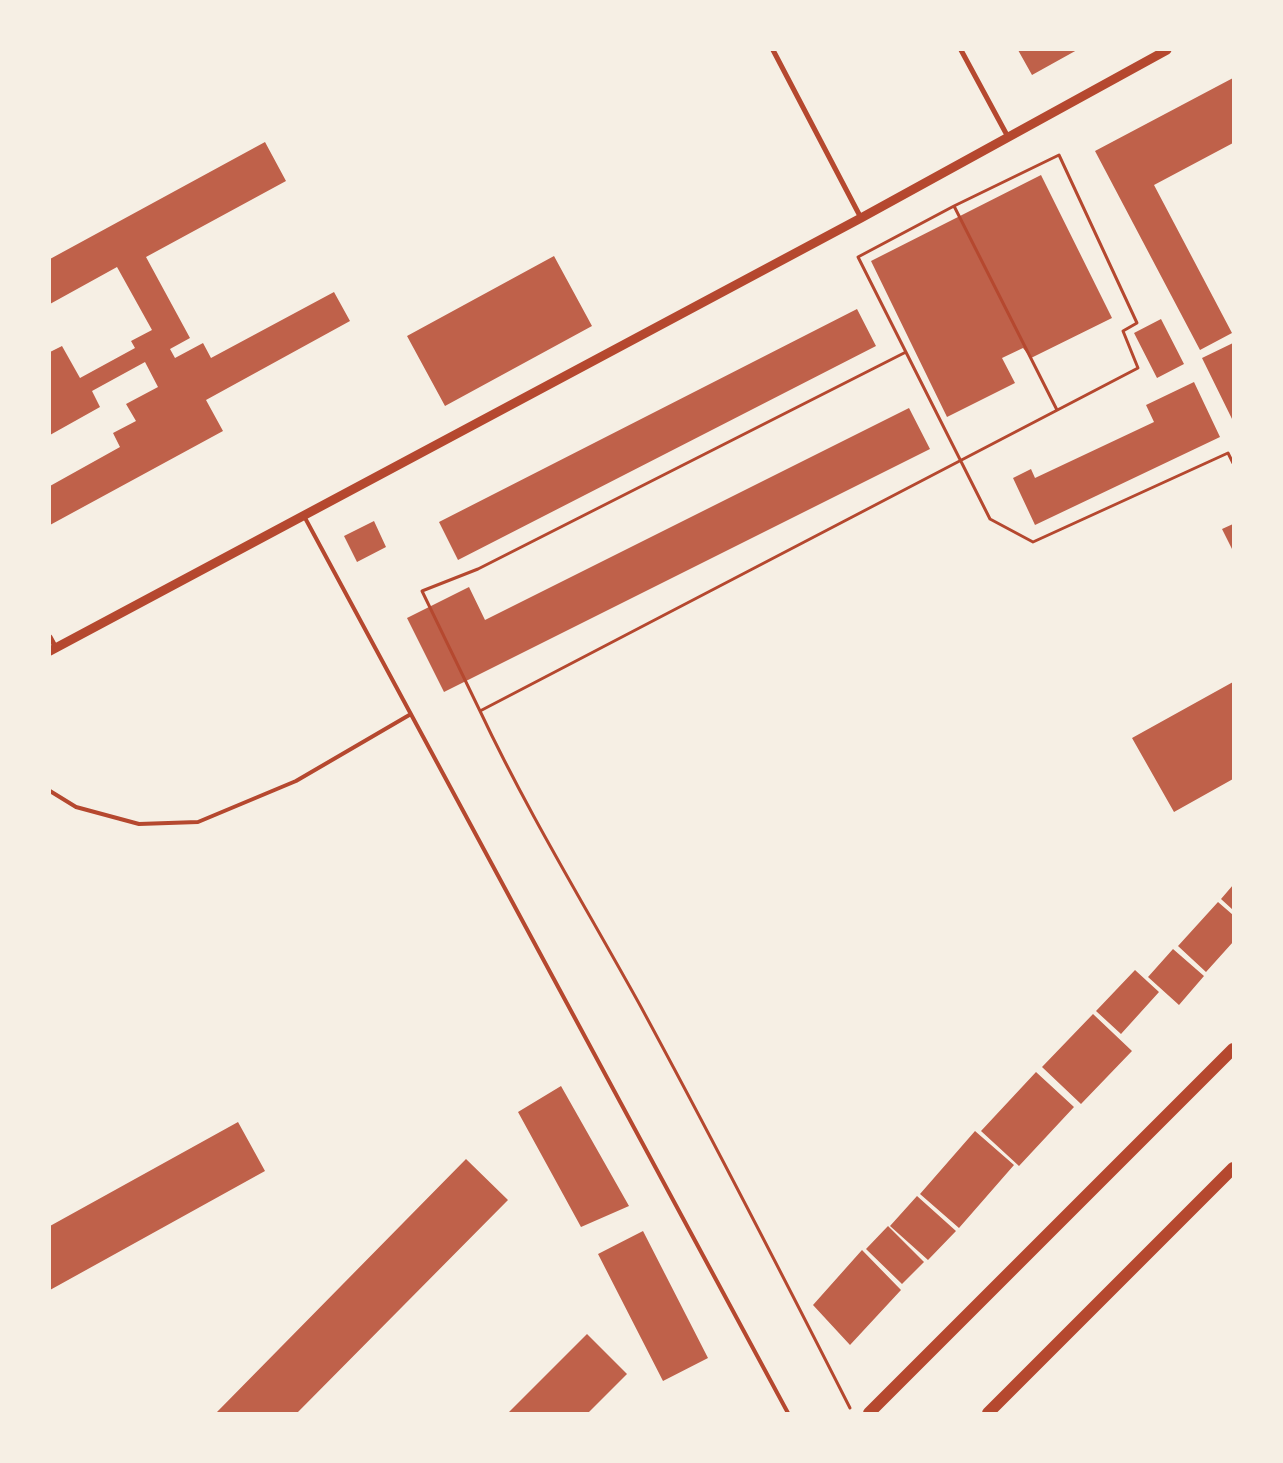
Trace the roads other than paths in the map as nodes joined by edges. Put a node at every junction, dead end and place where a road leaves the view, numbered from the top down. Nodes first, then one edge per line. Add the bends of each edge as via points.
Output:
1 (773, 50) edge
2 (961, 50) edge
3 (1167, 50) edge
4 (1008, 137) junction
5 (861, 218) junction
6 (304, 516) junction
7 (50, 637) edge
8 (53, 650) edge
9 (411, 714) junction
10 (50, 791) edge
11 (1233, 1049) edge
12 (1233, 1168) edge
13 (788, 1413) edge
14 (869, 1413) edge
15 (988, 1413) edge

1 - 5 street
2 - 4 street
3 - 4 street
4 - 5 street
5 - 6 street
6 - 8 street
6 - 9 lane
7 - 8 street
9 - 10 lane via 296,782 198,822 139,824 76,807
9 - 13 lane
11 - 14 main road
12 - 15 main road

